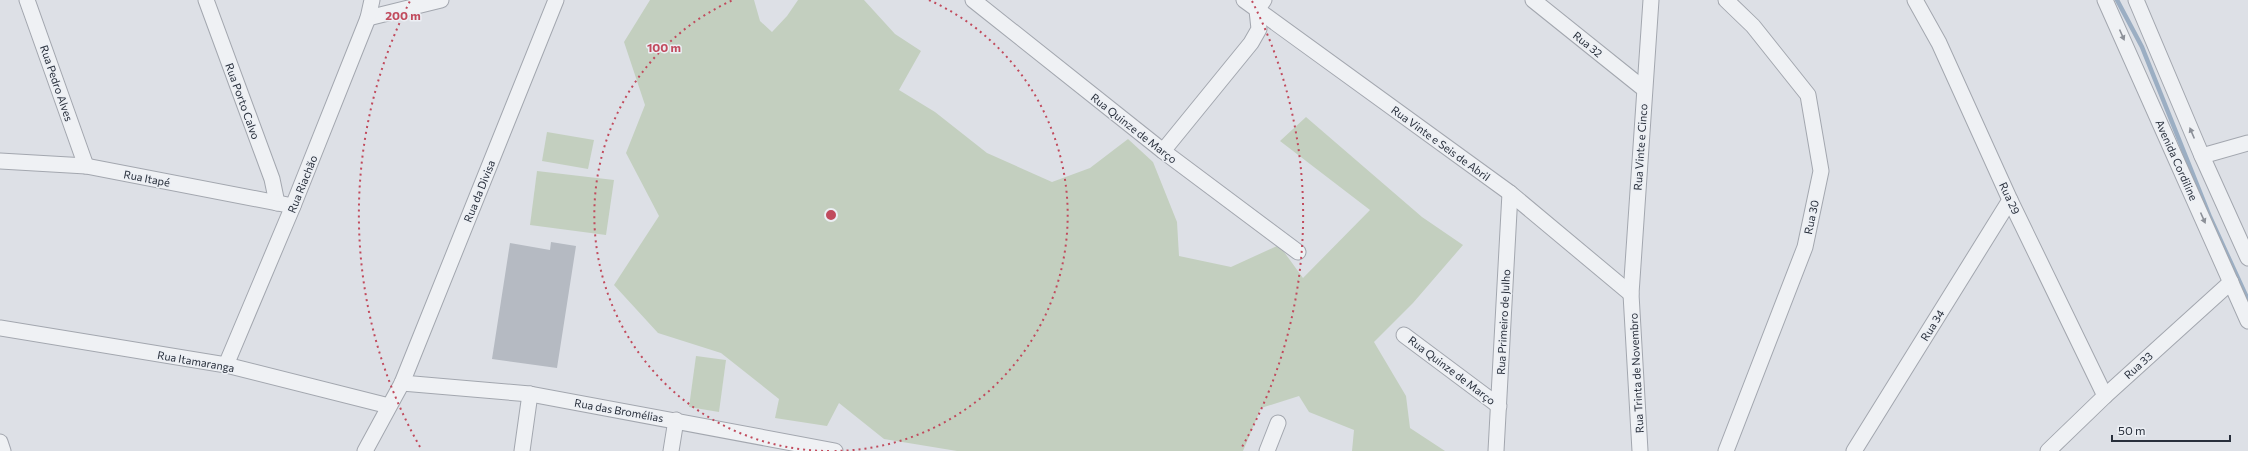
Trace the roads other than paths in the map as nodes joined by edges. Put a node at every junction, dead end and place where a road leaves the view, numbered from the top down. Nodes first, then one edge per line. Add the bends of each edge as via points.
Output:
1 (27, 0) edge
2 (206, 0) edge
3 (372, 0) edge
4 (441, 0) edge
5 (556, 0) edge
6 (973, 0) edge
7 (1244, 0) edge
8 (1533, 0) edge
9 (1651, 0) edge
10 (1726, 0) edge
11 (1915, 0) edge
12 (2105, 0) edge
13 (2136, 0) edge
14 (1260, 5) edge
15 (368, 18) junction
16 (1644, 89) junction
17 (2248, 143) edge
18 (1163, 151) junction
19 (2202, 156) junction
20 (0, 161) edge
21 (86, 166) junction
22 (1510, 193) junction
23 (2010, 200) junction
24 (277, 203) junction
25 (293, 206) junction
26 (1298, 252) dead end
27 (2248, 258) edge
28 (2231, 282) junction
29 (1631, 294) junction
30 (2248, 320) edge
31 (0, 328) edge
32 (1404, 335) dead end
33 (226, 365) junction
34 (402, 383) junction
35 (530, 394) junction
36 (2105, 396) junction
37 (389, 406) junction
38 (1499, 406) junction
39 (676, 420) junction
40 (1278, 423) dead end
41 (825, 450) edge
42 (365, 451) edge
43 (522, 451) edge
44 (671, 451) edge
45 (1267, 451) edge
46 (1496, 451) edge
47 (1640, 451) edge
48 (1726, 451) edge
49 (1854, 451) edge
50 (2048, 451) edge

1 - 21 street, Rua Pedro Alves
2 - 24 street, Rua Porto Calvo via 272,179
3 - 15 street, Rua Riachão
4 - 15 street
5 - 34 street, Rua da Divisa
6 - 18 street, Rua Quinze de Março
7 - 14 street, Rua Vinte e Seis de Abril
8 - 16 street, Rua 32
9 - 16 street, Rua Vinte e Cinco
10 - 48 street, Rua 30 via 1753,26 1808,95 1821,171 1805,247
11 - 23 street, Rua 29 via 1939,43
12 -> 28 street, Avenida Cordiline
19 -> 13 street
14 - 18 street via 1259,29 1251,43
14 - 22 street, Rua Vinte e Seis de Abril
15 - 25 street, Rua Riachão
16 - 29 street, Rua Vinte e Cinco
17 - 19 street
18 - 26 street, Rua Quinze de Março
19 - 27 street
20 - 21 street, Rua Itapé
21 - 24 street, Rua Itapé
22 - 29 street, Rua Vinte e Seis de Abril
22 - 38 street, Rua Primeiro de Julho
23 - 36 street, Rua 29
23 - 49 street, Rua 34
24 - 25 street, Rua Itapé
25 - 33 street, Rua Riachão
28 - 30 street, Avenida Cordiline
28 - 36 street, Rua 33
29 - 47 street, Rua Trinta de Novembro
31 - 33 street, Rua Itamaranga
32 - 38 street, Rua Quinze de Março
33 - 37 street, Rua Itamaranga
34 - 35 street, Rua das Bromélias
34 - 37 street, Rua da Divisa
35 - 39 street, Rua das Bromélias
35 - 43 street
36 - 50 street, Rua 33
37 - 42 street, Rua da Divisa
38 - 46 street, Rua Primeiro de Julho
39 - 41 street, Rua das Bromélias
39 - 44 street
40 - 45 street

